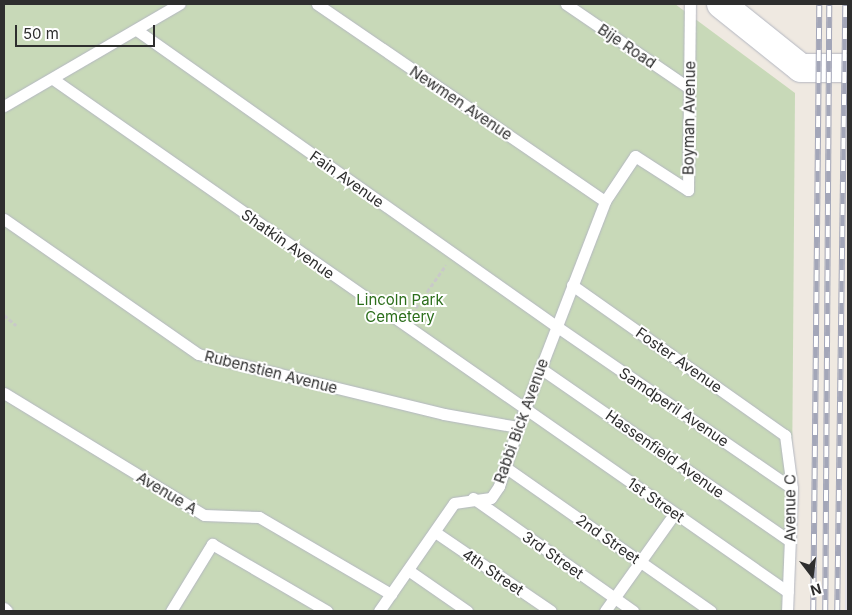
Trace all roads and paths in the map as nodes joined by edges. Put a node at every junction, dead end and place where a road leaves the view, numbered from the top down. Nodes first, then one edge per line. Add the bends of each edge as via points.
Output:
1 (179, 4) edge
2 (317, 4) edge
3 (566, 4) edge
4 (690, 4) edge
5 (721, 4) edge
6 (138, 30) junction
7 (848, 68) edge
8 (54, 79) junction
9 (689, 88) junction
10 (4, 106) edge
11 (605, 201) junction
12 (4, 219) edge
13 (454, 254) junction
14 (572, 285) junction
15 (4, 315) edge
16 (404, 324) junction
17 (16, 325) dead end
18 (556, 326) junction
19 (540, 368) junction
20 (4, 393) edge
21 (525, 408) junction
22 (518, 426) junction
23 (785, 435) joint
24 (505, 467) junction
25 (792, 488) junction
26 (473, 498) junction
27 (674, 513) junction
28 (435, 532) junction
29 (790, 541) junction
30 (641, 562) junction
31 (408, 570) junction
32 (788, 592) junction
33 (391, 594) junction
34 (614, 598) junction
35 (4, 608) edge
36 (7, 611) edge
37 (171, 611) edge
38 (327, 611) edge
39 (379, 611) edge
40 (467, 611) edge
41 (551, 611) edge
42 (605, 611) edge
43 (633, 611) edge
44 (711, 611) edge
45 (787, 611) edge

1 - 6 lane
2 - 11 lane, Newmen Avenue
3 - 9 lane, Bije Road
4 - 9 lane, Boyman Avenue
5 - 7 street via 801,68
6 - 8 lane
6 - 13 lane, Fain Avenue
8 - 10 lane
8 - 16 lane, Shatkin Avenue
9 - 11 lane, Boyman Avenue via 688,190 635,156
11 - 14 lane, Boyman Avenue
12 - 22 lane, Rubenstien Avenue via 198,354 444,414
13 - 16 path
13 - 18 lane, Fain Avenue
14 - 18 lane, Boyman Avenue
14 - 23 lane, Foster Avenue
15 - 17 path
16 - 21 lane, Shatkin Avenue
18 - 19 lane, Rabbi Bick Avenue
18 - 25 lane, Samdperil Avenue
19 - 21 lane, Rabbi Bick Avenue
19 - 29 lane, Hassenfield Avenue
20 - 33 lane, Avenue A via 204,516 259,517
21 - 22 lane, Rabbi Bick Avenue
21 - 27 lane, 1st Street
22 - 24 lane, Rabbi Bick Avenue
23 - 25 lane, Avenue C
24 - 26 lane, Rabbi Bick Avenue via 491,498
24 - 30 lane, 2nd Street
25 - 29 lane, Avenue C
26 - 28 lane, Rabbi Bick Avenue via 454,503
26 - 34 lane, 3rd Street
27 - 30 lane
27 - 32 lane, 1st Street
28 - 31 lane, Rabbi Bick Avenue
28 - 41 lane, 4th Street
29 - 32 lane, Avenue C
30 - 34 lane
30 - 44 lane, 2nd Street
31 - 33 lane, Rabbi Bick Avenue
31 - 40 lane
32 - 45 lane, Avenue C
33 - 39 lane, Rabbi Bick Avenue
34 - 42 lane
34 - 43 lane, 3rd Street
35 - 36 lane
37 - 38 lane via 212,544

